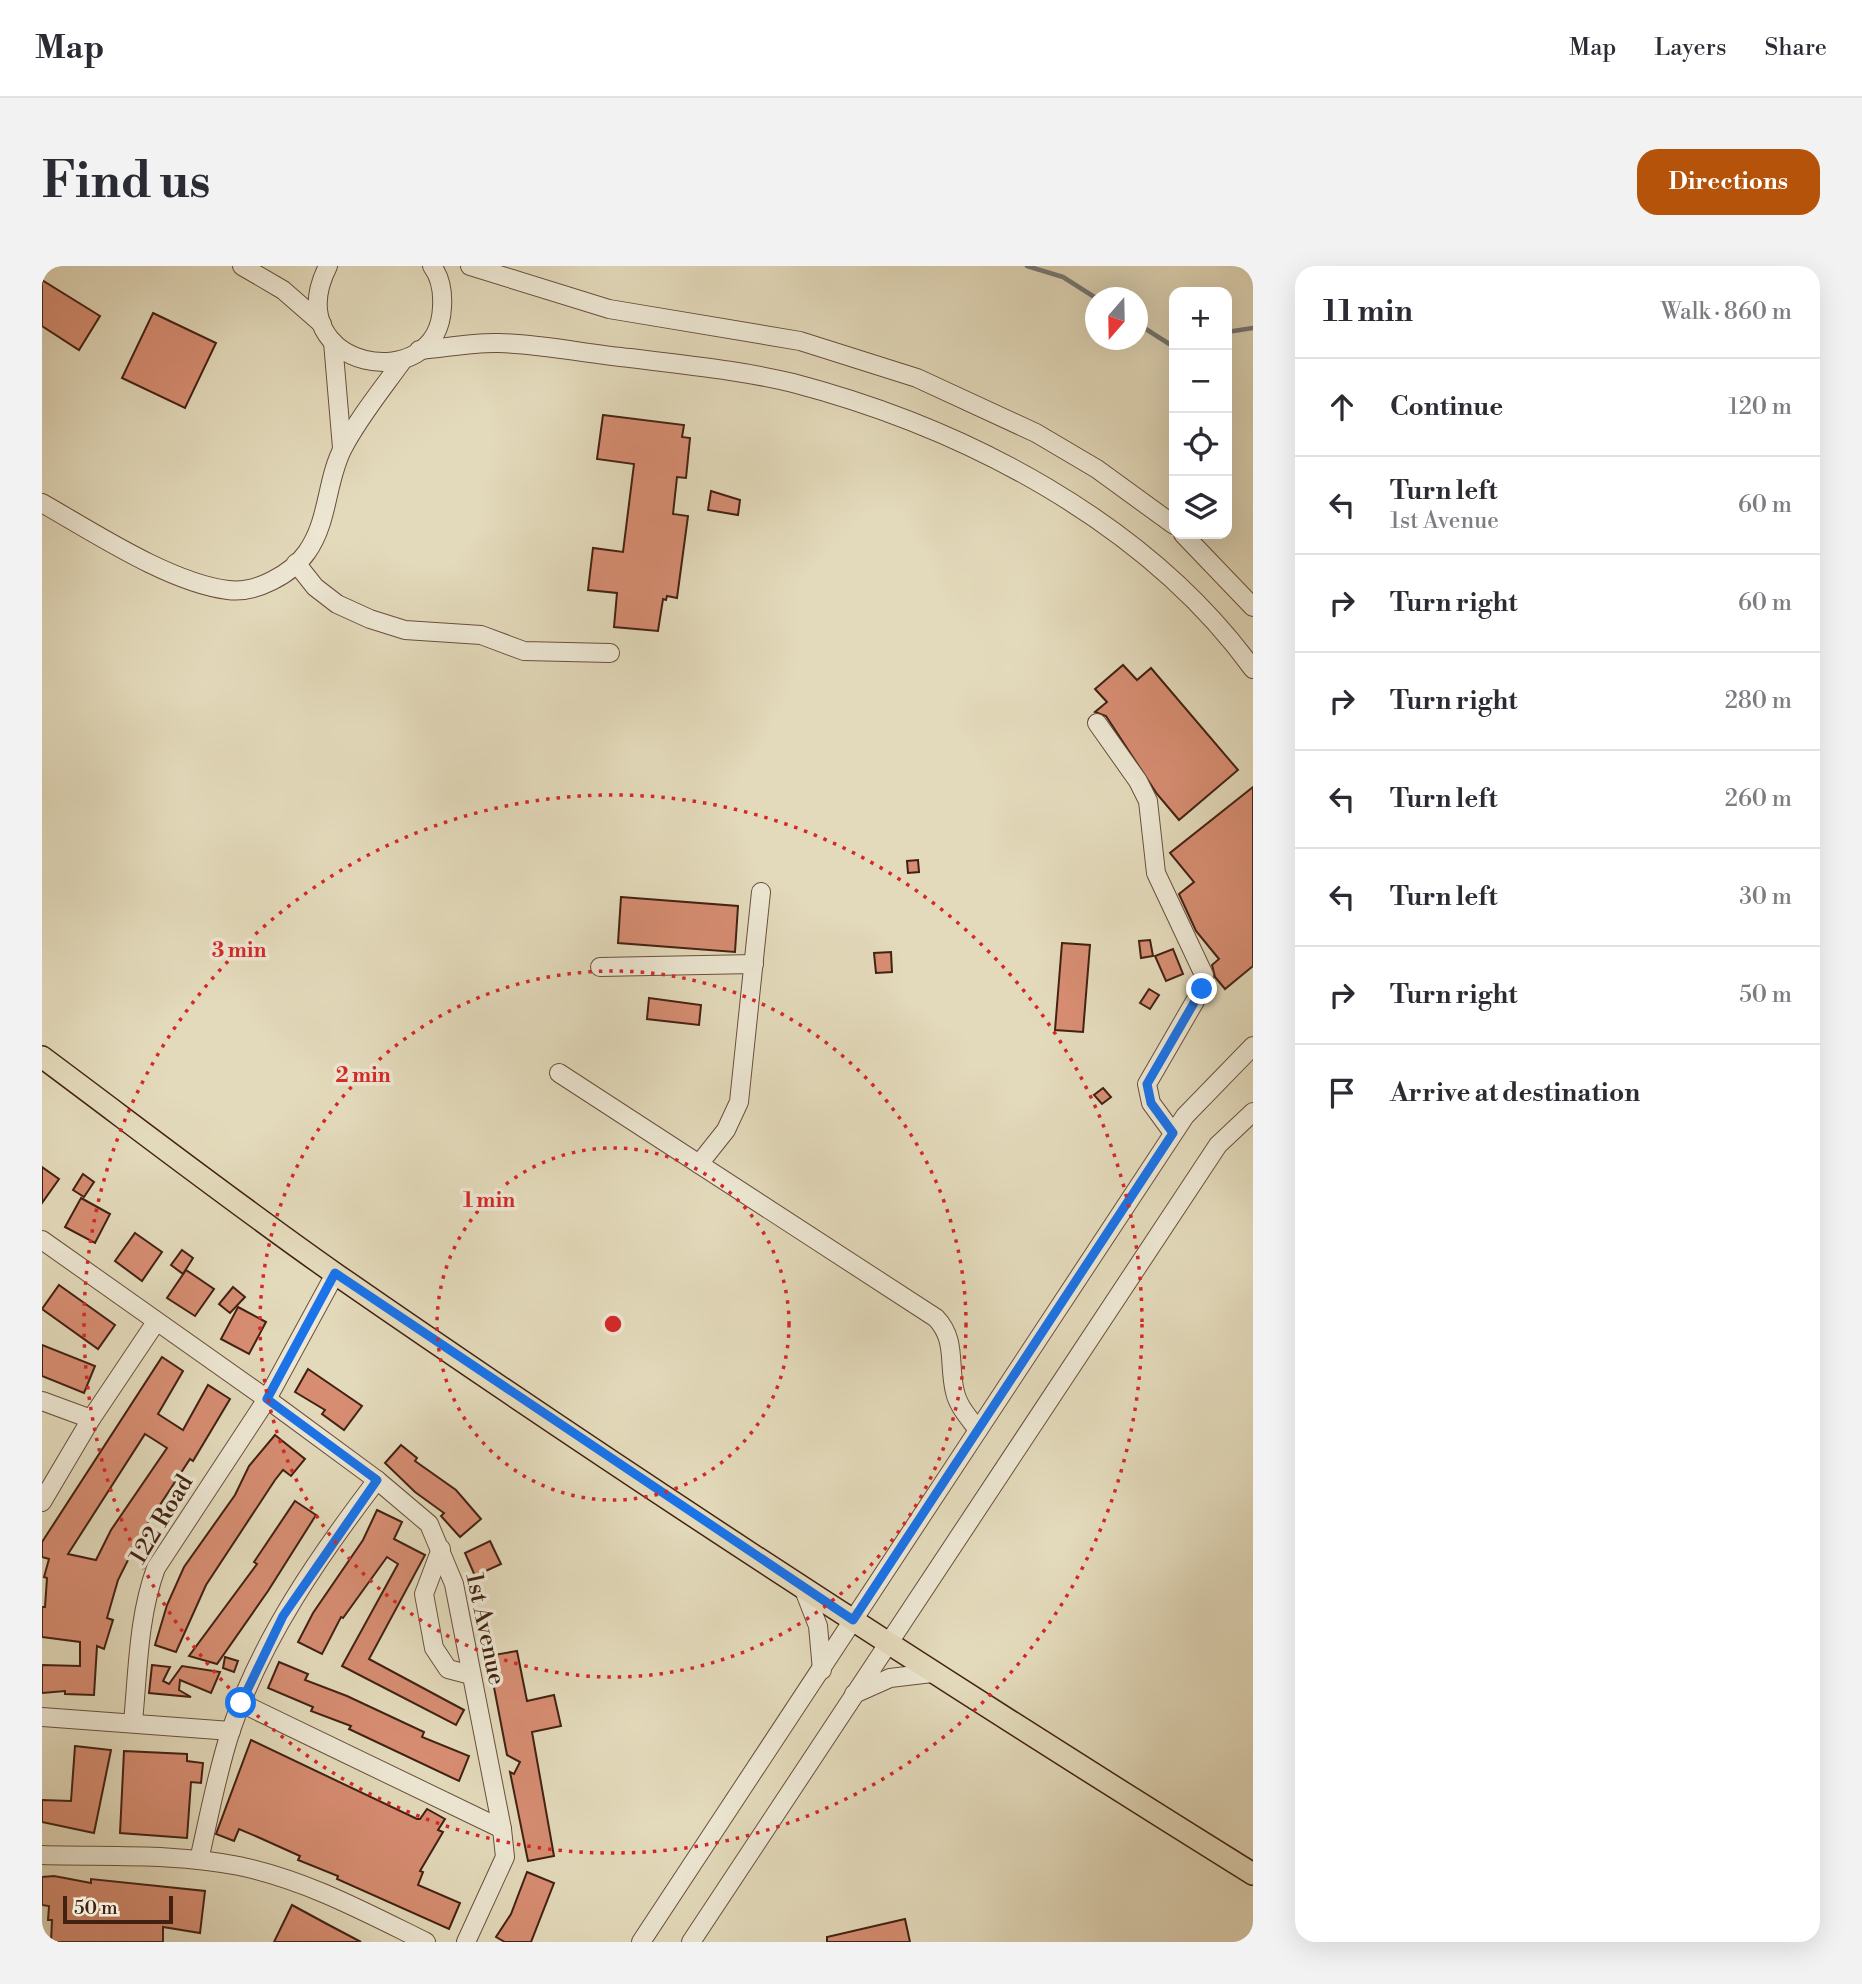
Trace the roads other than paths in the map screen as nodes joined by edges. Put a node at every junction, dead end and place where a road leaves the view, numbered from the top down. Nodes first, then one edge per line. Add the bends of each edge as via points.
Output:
1 (242, 266) edge
2 (328, 266) edge
3 (432, 266) edge
4 (470, 266) edge
5 (322, 324) junction
6 (332, 342) junction
7 (419, 351) junction
8 (403, 360) junction
9 (342, 449) junction
10 (42, 503) edge
11 (1169, 521) edge
12 (1188, 539) edge
13 (296, 563) junction
14 (1253, 607) edge
15 (610, 653) dead end
16 (1253, 669) edge
17 (1097, 723) dead end
18 (761, 892) dead end
19 (754, 964) junction
20 (600, 967) dead end
21 (1253, 1046) edge
22 (42, 1057) edge
23 (559, 1073) dead end
24 (1253, 1112) edge
25 (1173, 1133) junction
26 (699, 1164) junction
27 (42, 1240) edge
28 (335, 1273) junction
29 (156, 1322) junction
30 (267, 1399) junction
31 (42, 1401) edge
32 (91, 1419) junction
33 (978, 1430) junction
34 (377, 1480) junction
35 (42, 1502) edge
36 (441, 1549) junction
37 (804, 1590) junction
38 (853, 1620) junction
39 (887, 1643) junction
40 (822, 1670) junction
41 (932, 1673) junction
42 (471, 1675) junction
43 (853, 1694) junction
44 (241, 1703) junction
45 (42, 1717) edge
46 (133, 1722) junction
47 (231, 1731) junction
48 (502, 1829) junction
49 (42, 1855) edge
50 (199, 1860) junction
51 (1253, 1874) edge
52 (426, 1942) edge
53 (466, 1942) edge
54 (641, 1942) edge
55 (691, 1942) edge

1 - 5 street via 283,290
2 - 5 street via 319,283 317,304
3 - 7 street via 443,293 442,314 434,334
4 - 11 street via 609,309 800,341 905,374 1036,433 1097,469
5 - 6 street
6 - 8 street via 365,362
6 - 9 street
7 - 8 street
7 - 16 street via 497,342 658,362 790,383 902,416 1018,471 1118,537 1177,585
8 - 9 street
9 - 13 street via 320,527
10 - 13 street via 180,576 230,591 254,587
12 - 14 street
13 - 15 street via 314,587 337,604 405,630 481,635 524,651
17 - 25 street via 1148,801 1156,873 1204,975 1202,989 1147,1084 1151,1103
18 - 19 street
19 - 20 street
19 - 26 street via 739,1102 726,1130
21 - 25 street
22 - 28 main road
23 - 26 street
24 - 39 street via 1218,1145
25 - 33 street
26 - 33 street via 936,1318 951,1342 959,1404
27 - 29 street, 1st Avenue
28 - 30 street, 122 Road
28 - 37 main road
29 - 30 street, 1st Avenue
29 - 32 street
30 - 34 street, 1st Avenue
30 - 46 street, 122 Road via 156,1568 147,1591
31 - 32 street
32 - 35 street
33 - 38 street
34 - 36 street, 1st Avenue via 429,1524
34 - 44 street via 283,1616
36 - 42 street, 1st Avenue via 454,1584
36 - 42 street via 424,1594 434,1648 449,1669
37 - 38 main road
37 - 40 street via 818,1626
38 - 39 main road
38 - 40 street
39 - 41 main road
39 - 43 street
40 - 54 street
41 - 43 street via 890,1678
41 - 51 main road
42 - 48 street, 1st Avenue
43 - 55 street
44 - 47 street
44 - 48 street
45 - 46 street
46 - 47 street
47 - 50 street
48 - 53 street, 1st Avenue via 505,1857
49 - 50 street
50 - 52 street via 310,1887

